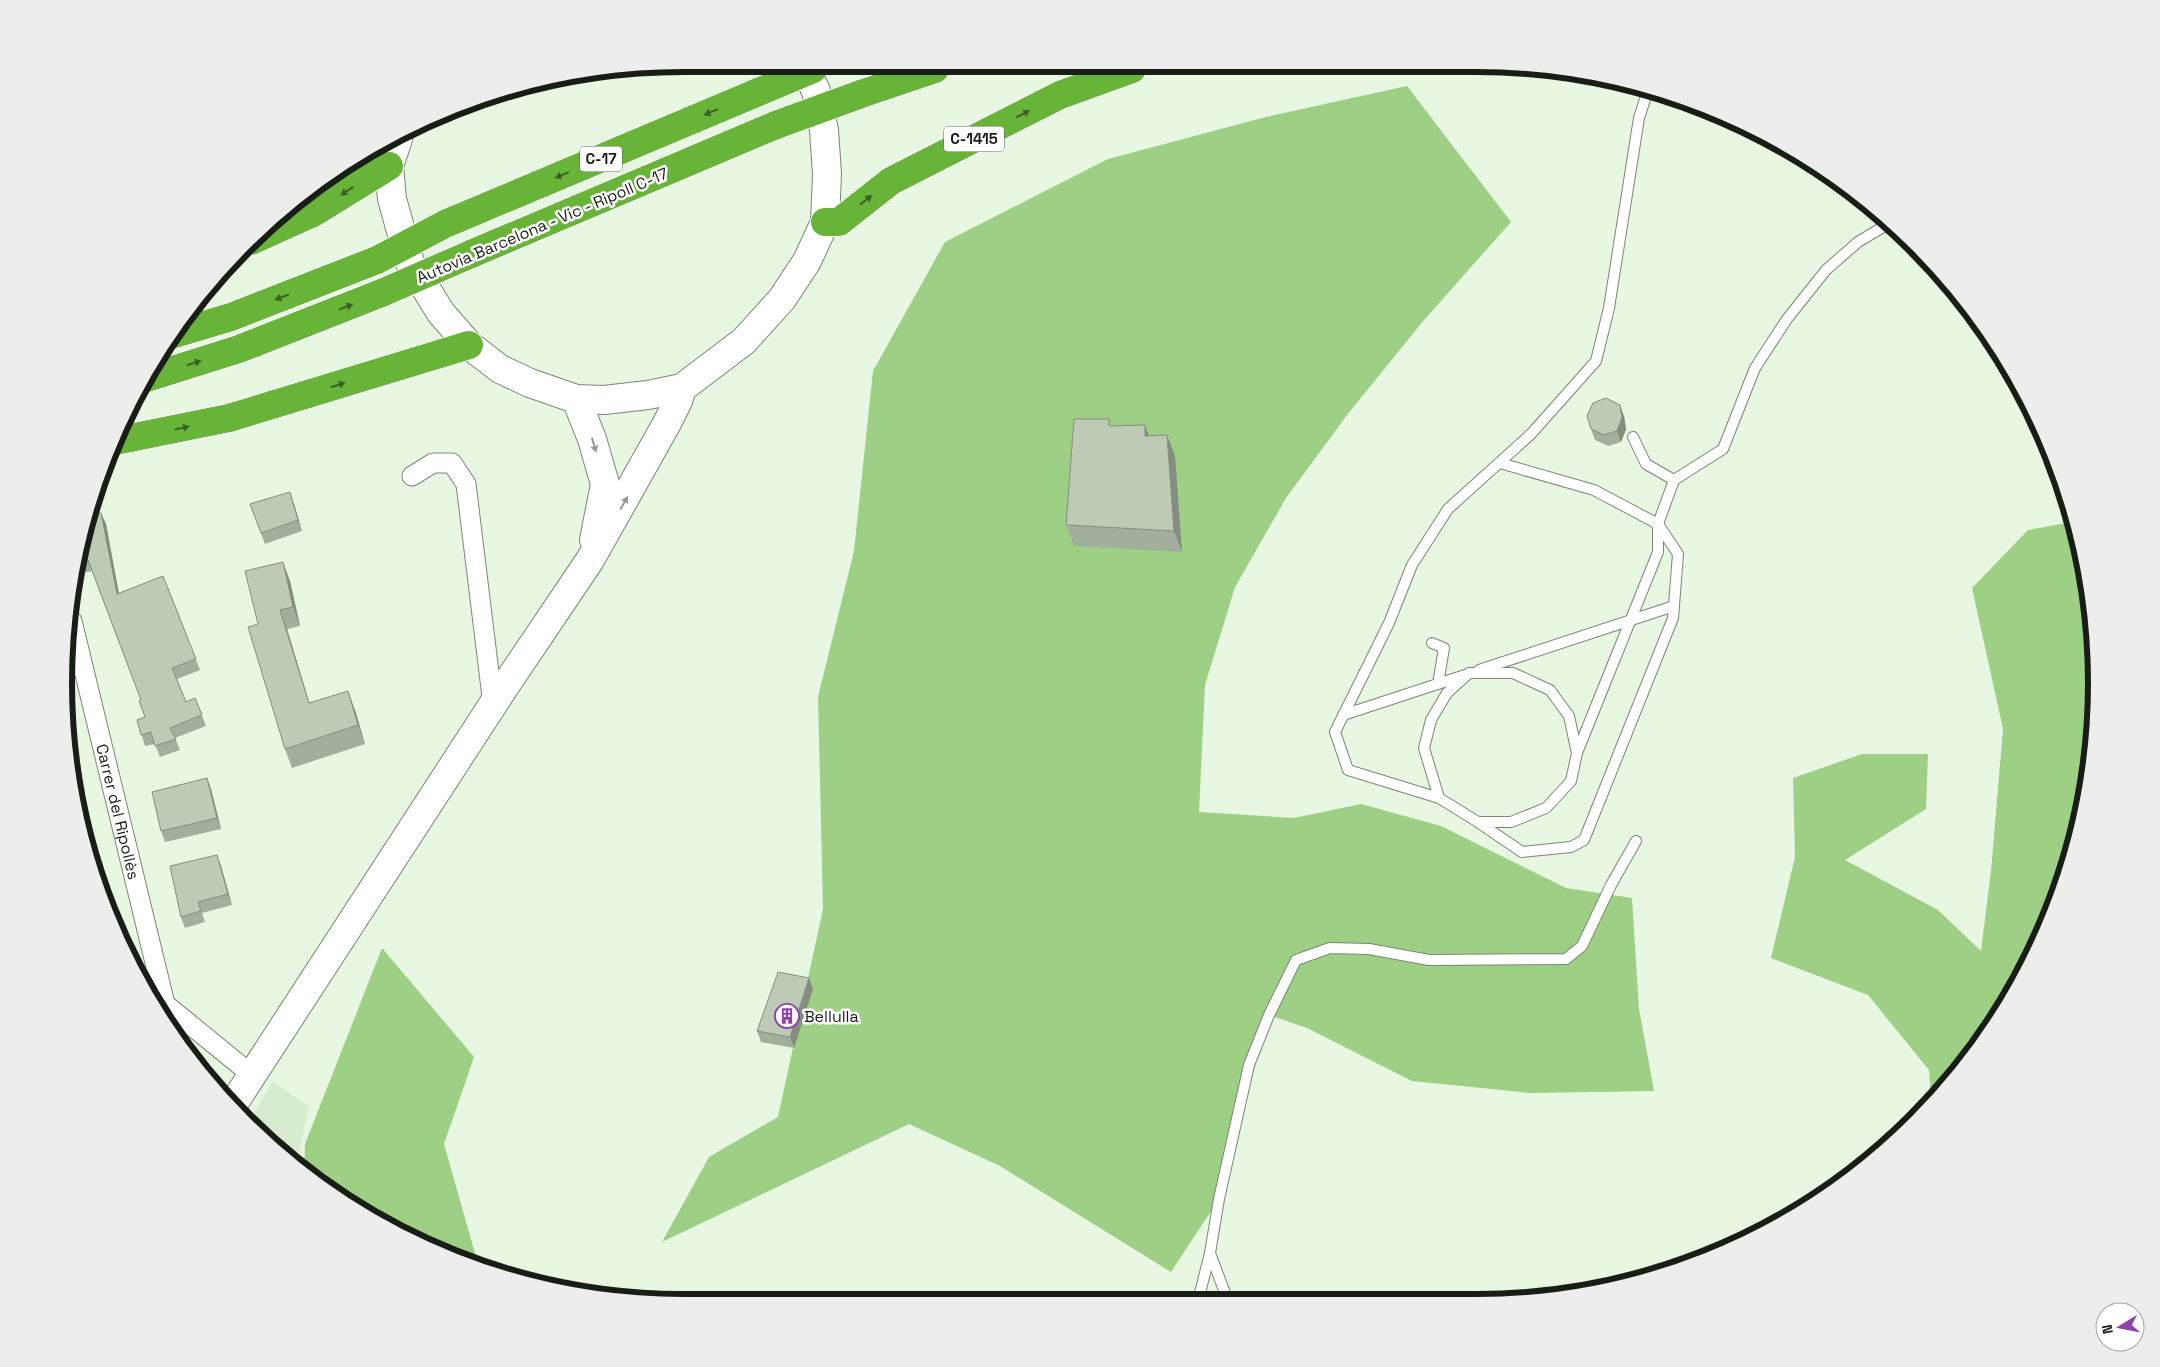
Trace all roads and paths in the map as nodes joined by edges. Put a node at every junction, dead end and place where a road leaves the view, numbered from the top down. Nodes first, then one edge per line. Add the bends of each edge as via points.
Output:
1 (806, 72) edge
2 (806, 72) edge
3 (926, 72) edge
4 (1124, 72) edge
5 (1646, 96) edge
6 (396, 145) edge
7 (389, 166) junction
8 (824, 222) junction
9 (1883, 227) edge
10 (273, 231) edge
11 (185, 331) edge
12 (469, 345) junction
13 (156, 375) edge
14 (682, 388) junction
15 (576, 399) junction
16 (1633, 437) dead end
17 (124, 439) edge
18 (1500, 463) junction
19 (412, 476) dead end
20 (1674, 480) junction
21 (1658, 524) junction
22 (590, 560) junction
23 (1674, 606) junction
24 (1631, 620) junction
25 (75, 634) edge
26 (1432, 643) dead end
27 (1469, 673) junction
28 (1438, 684) junction
29 (493, 705) junction
30 (1343, 715) junction
31 (1577, 753) junction
32 (1438, 798) junction
33 (1478, 822) junction
34 (1636, 841) dead end
35 (159, 996) edge
36 (169, 1013) edge
37 (252, 1075) junction
38 (236, 1100) edge
39 (1210, 1253) junction
40 (1200, 1294) edge
41 (1225, 1294) edge

1 - 8 main road via 816,91 824,130 827,174
2 -> 11 highway, C-17, bridge via 445,224 377,260 231,317
13 -> 3 highway, Autovia Barcelona - Vic - Ripoll C-17 / C-17, bridge via 239,349 384,292 776,125
8 -> 4 highway, C-1415 via 838,222 891,181 1060,95
5 - 18 lane via 1639,118 1609,308 1596,361 1531,434
6 - 7 main road
7 -> 10 highway via 313,213
7 - 12 main road via 392,199 410,263 441,313
8 - 14 main road via 807,261 782,299 744,341
9 - 20 lane via 1858,242 1826,270 1787,319 1755,368 1723,449
12 - 15 main road via 500,369 530,384
17 -> 12 highway via 229,418
14 - 15 main road via 604,400
22 -> 14 main road via 666,425
15 -> 22 main road via 592,439 604,484
16 - 20 lane via 1646,464
18 - 21 lane via 1594,490
18 - 30 lane via 1448,510 1412,565 1389,623
19 - 29 street via 432,464 452,463 466,484
20 - 21 lane
21 - 23 lane via 1678,554
21 - 24 lane via 1658,552
22 - 29 main road
23 - 24 lane
23 - 33 lane via 1673,618 1584,840 1571,847 1522,852
24 - 27 lane
24 - 31 lane
25 - 35 street, Carrer del Ripollès
26 - 28 lane via 1444,648
27 - 28 lane
27 - 31 lane via 1513,673 1550,690 1569,716
27 - 32 lane via 1446,694 1431,720 1424,748
28 - 30 lane
29 - 37 main road
30 - 32 lane via 1335,732 1348,770
31 - 33 lane via 1572,781 1546,808 1512,822
32 - 33 lane
34 - 39 lane via 1582,946 1566,959 1429,960 1369,949 1330,948 1296,960 1249,1065
36 - 37 street, Carrer del Ripollès
37 - 38 main road
39 - 40 lane
39 - 41 lane

